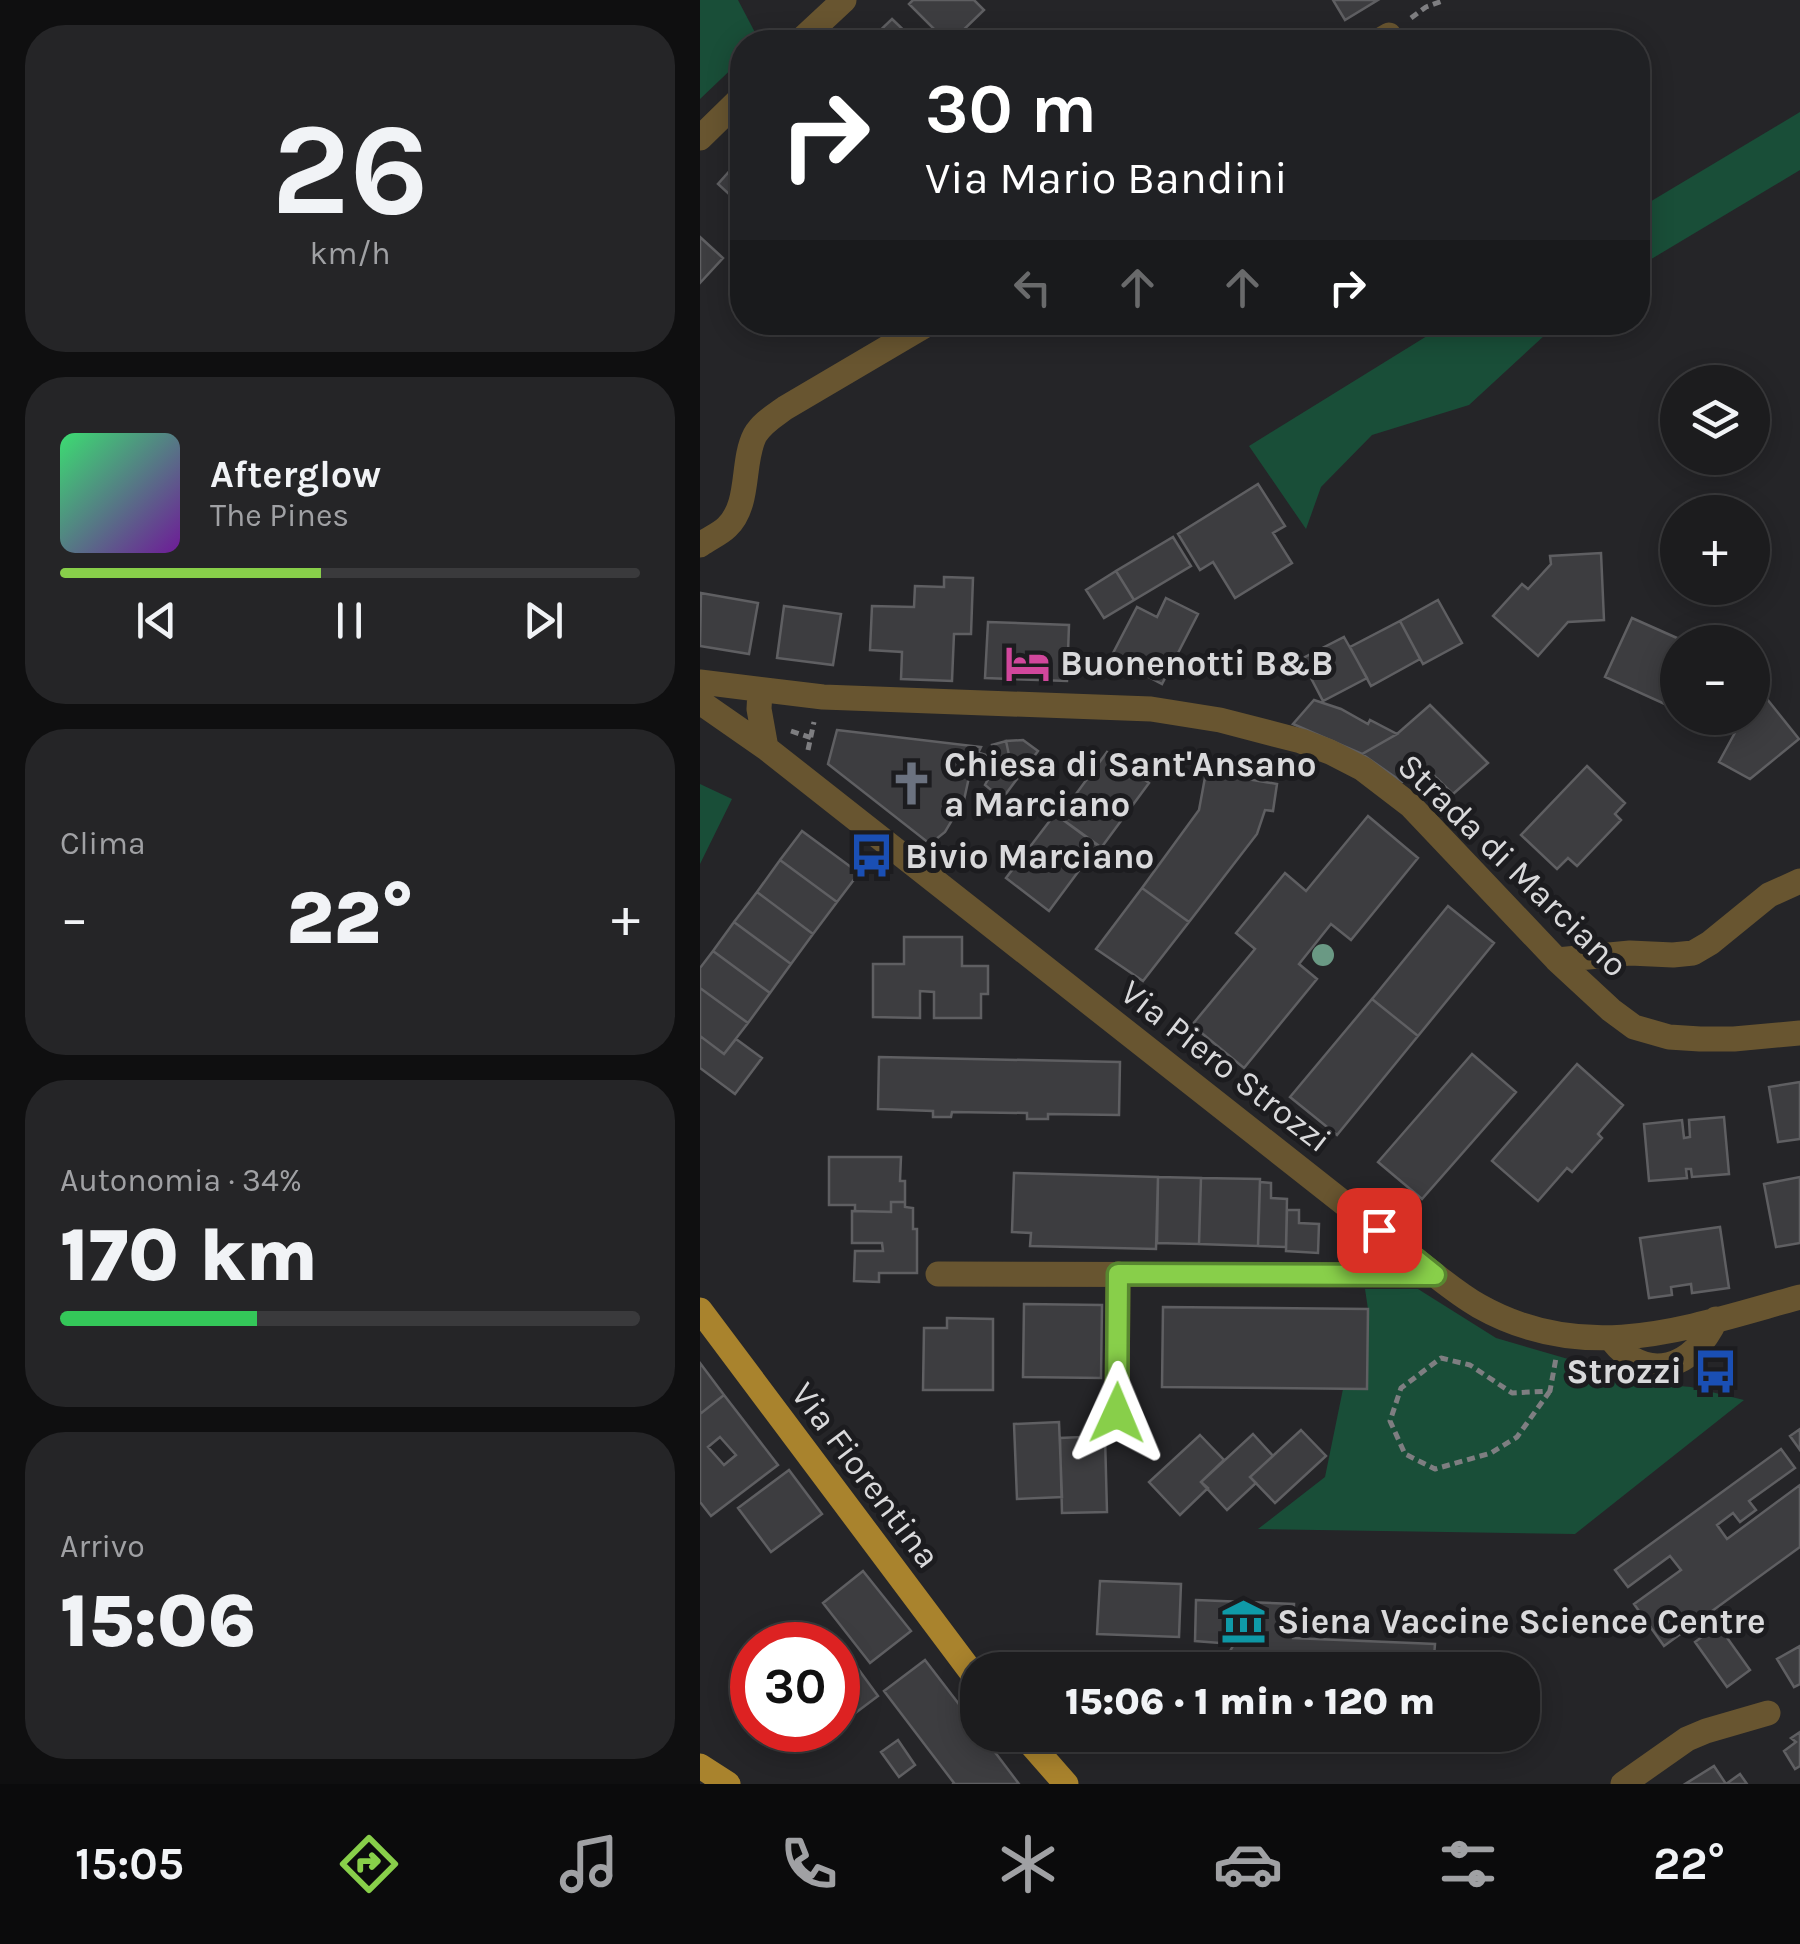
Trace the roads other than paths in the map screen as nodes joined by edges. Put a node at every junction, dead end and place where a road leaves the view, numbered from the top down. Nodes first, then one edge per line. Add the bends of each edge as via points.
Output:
1 (844, 0) edge
2 (812, 30) edge
3 (730, 109) edge
4 (700, 138) edge
5 (909, 335) edge
6 (700, 544) edge
7 (700, 682) edge
8 (760, 691) junction
9 (700, 702) edge
10 (766, 748) junction
11 (1800, 881) edge
12 (1558, 960) junction
13 (1800, 1033) edge
14 (938, 1274) dead end
15 (1118, 1274) junction
16 (1435, 1275) junction
17 (1800, 1297) edge
18 (700, 1310) edge
19 (1117, 1413) dead end
20 (960, 1656) edge
21 (1768, 1713) dead end
22 (1025, 1752) edge
23 (1039, 1752) edge
24 (700, 1766) edge
25 (728, 1784) edge
26 (1044, 1784) edge
27 (1066, 1784) edge
28 (1623, 1784) edge

1 - 2 street
3 - 4 street
5 - 6 street via 765,423 753,440 732,520
7 - 8 street, Strada di Marciano
8 - 10 street
8 - 12 street, Strada di Marciano via 1151,709 1301,741 1363,769 1410,805
9 - 10 street, Via Piero Strozzi
10 - 16 street, Via Piero Strozzi
11 - 12 street via 1769,895 1693,952
12 - 13 street, Strada di Marciano via 1611,1010 1652,1034 1718,1039
14 - 15 street
15 - 16 street
15 - 19 street
16 - 17 street, Via Piero Strozzi via 1498,1316 1576,1338 1648,1334
18 - 20 main road, Via Fiorentina
21 - 28 street via 1688,1739
22 - 26 main road
23 - 27 main road
24 - 25 main road

